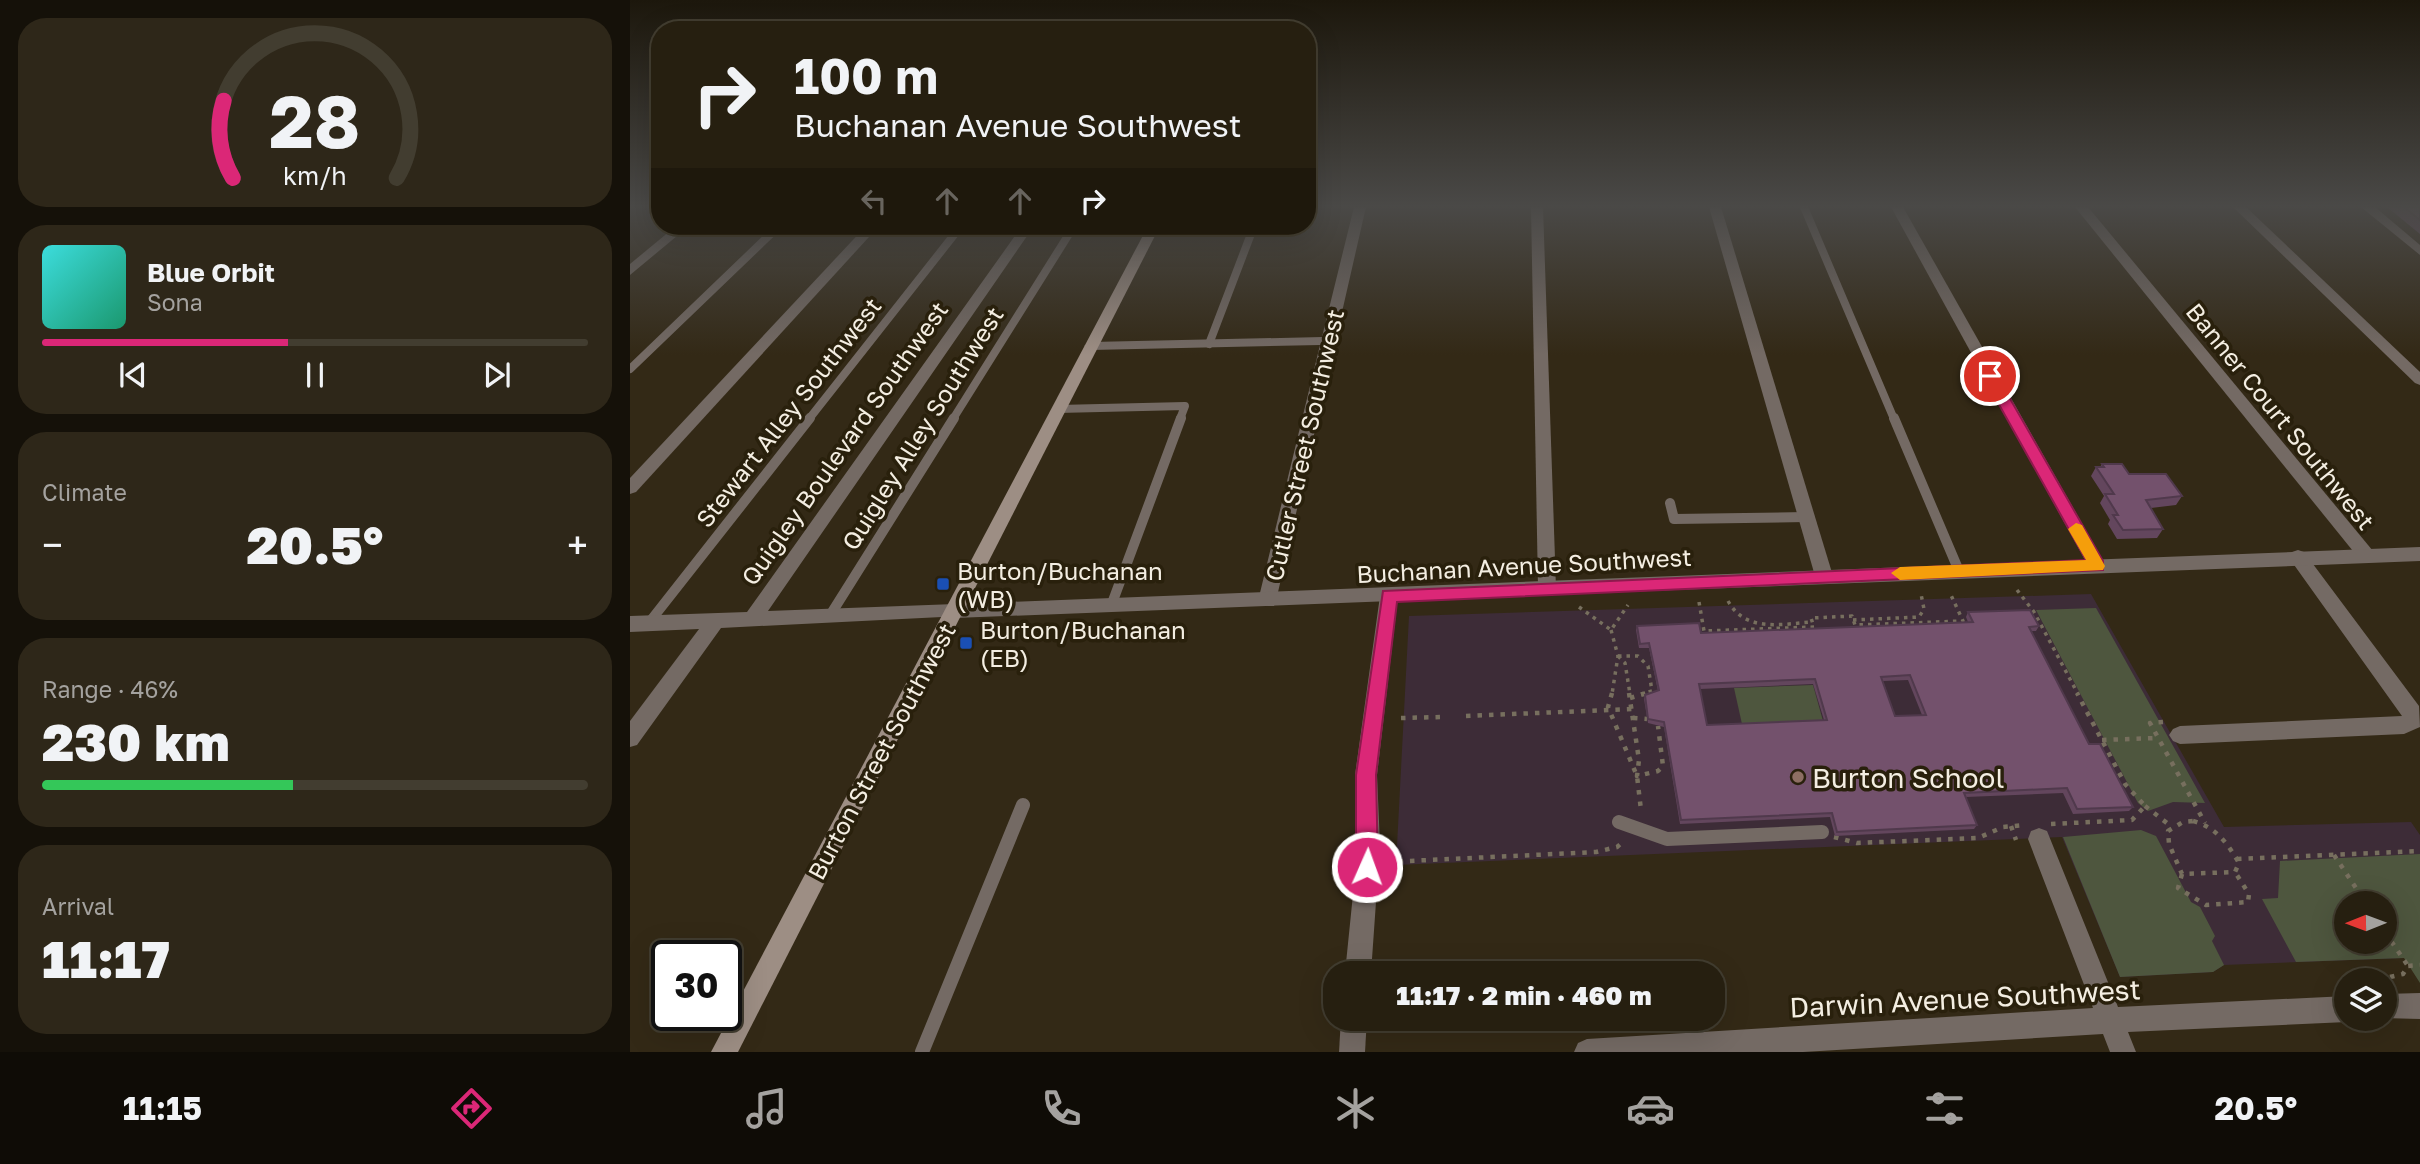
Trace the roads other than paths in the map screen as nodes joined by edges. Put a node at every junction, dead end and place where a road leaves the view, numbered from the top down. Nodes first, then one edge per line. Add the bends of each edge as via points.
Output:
1 (648, 256) edge
2 (748, 256) edge
3 (845, 256) edge
4 (936, 256) edge
5 (1007, 256) edge
6 (1055, 256) edge
7 (1138, 256) edge
8 (1243, 256) edge
9 (1348, 256) edge
10 (1538, 256) edge
11 (1730, 256) edge
12 (1825, 256) edge
13 (1924, 256) edge
14 (2121, 256) edge
15 (2290, 256) edge
16 (630, 271) edge
17 (1328, 341) junction
18 (1209, 344) junction
19 (1091, 346) junction
20 (630, 369) edge
21 (2420, 380) edge
22 (1058, 409) junction
23 (630, 488) edge
24 (1670, 503) dead end
25 (1807, 517) junction
26 (2420, 554) edge
27 (2367, 556) junction
28 (2298, 557) junction
29 (2097, 566) junction
30 (1959, 571) junction
31 (1824, 576) junction
32 (1547, 588) junction
33 (1389, 596) junction
34 (1267, 601) junction
35 (1111, 606) junction
36 (955, 611) junction
37 (829, 617) junction
38 (751, 621) junction
39 (715, 622) junction
40 (635, 625) edge
41 (2180, 735) dead end
42 (630, 738) edge
43 (1023, 805) dead end
44 (1619, 822) dead end
45 (1822, 832) road end
46 (2035, 832) road end
47 (1359, 961) edge
48 (2420, 1006) edge
49 (2397, 1007) edge
50 (2334, 1010) edge
51 (2111, 1020) junction
52 (1353, 1031) edge
53 (724, 1052) edge
54 (922, 1052) edge
55 (1352, 1052) edge
56 (1587, 1052) edge
57 (2123, 1052) edge

1 - 16 street
2 - 20 lane
3 - 23 street
4 - 40 lane, Stewart Alley Southwest
5 - 38 street, Quigley Boulevard Southwest
6 - 37 lane, Quigley Alley Southwest
7 - 19 main road, Burton Street Southwest
8 - 18 lane
9 - 17 street, Cutler Street Southwest
10 - 32 street
11 - 25 street
12 - 30 lane
13 - 29 street
14 - 27 street, Banner Court Southwest
15 - 21 street
17 - 18 street
17 - 34 street, Cutler Street Southwest
18 - 19 street
19 - 22 main road, Burton Street Southwest
22 - 35 lane via 1185,406
22 - 36 main road, Burton Street Southwest
24 - 25 lane via 1674,519
25 - 31 street
26 - 27 street, Buchanan Avenue Southwest
27 - 28 street, Buchanan Avenue Southwest
28 - 29 street, Buchanan Avenue Southwest
28 - 41 street via 2412,712 2413,721
29 - 30 street, Buchanan Avenue Southwest
30 - 31 street, Buchanan Avenue Southwest
31 - 32 street, Buchanan Avenue Southwest
32 - 33 street, Buchanan Avenue Southwest
33 - 34 street, Buchanan Avenue Southwest
33 - 47 street via 1366,775 1369,845
34 - 35 street, Buchanan Avenue Southwest
35 - 36 street, Buchanan Avenue Southwest
36 - 37 street, Buchanan Avenue Southwest
36 - 53 main road, Burton Street Southwest
37 - 38 street, Buchanan Avenue Southwest
38 - 39 street, Buchanan Avenue Southwest
39 - 40 street, Buchanan Avenue Southwest
39 - 42 street
43 - 54 lane
44 - 45 lane via 1667,839
46 - 51 street
48 - 49 street
50 - 51 street, Darwin Avenue Southwest
51 - 56 street, Darwin Avenue Southwest
51 - 57 street
52 - 55 street

